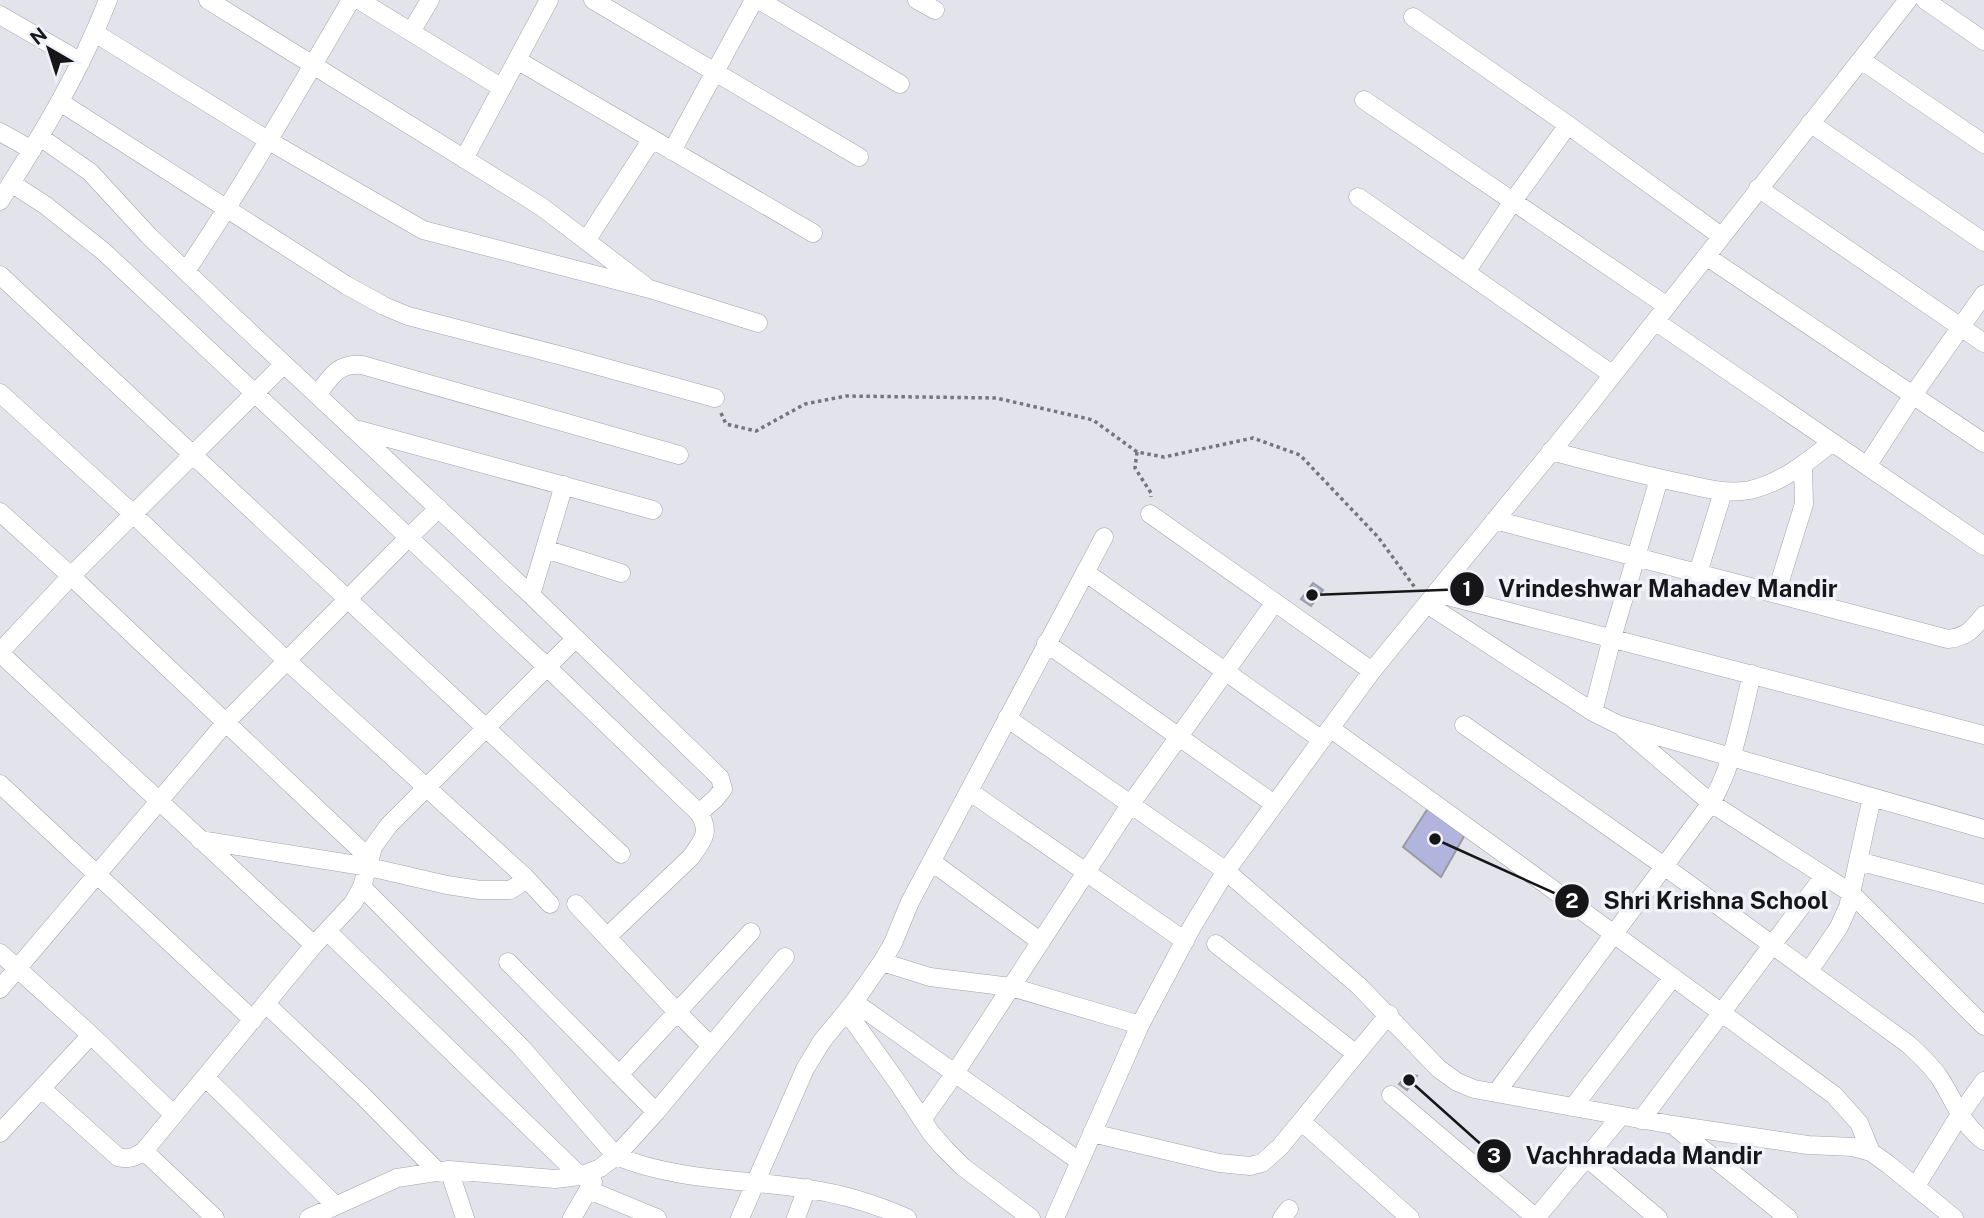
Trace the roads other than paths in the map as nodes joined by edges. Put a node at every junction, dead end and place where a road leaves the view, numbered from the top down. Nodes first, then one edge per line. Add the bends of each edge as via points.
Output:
1 (107, 0) edge
2 (208, 0) edge
3 (351, 0) edge
4 (359, 0) edge
5 (430, 0) edge
6 (549, 0) edge
7 (593, 0) edge
8 (757, 0) edge
9 (917, 0) edge
10 (1908, 0) edge
11 (1925, 0) edge
12 (935, 10) dead end
13 (0, 15) edge
14 (1413, 17) dead end
15 (411, 32) junction
16 (95, 33) junction
17 (1984, 41) edge
18 (517, 60) junction
19 (1861, 60) junction
20 (81, 62) junction
21 (313, 65) junction
22 (715, 72) junction
23 (900, 84) dead end
24 (502, 88) junction
25 (1364, 100) dead end
26 (60, 102) junction
27 (1810, 123) junction
28 (1568, 125) junction
29 (0, 132) edge
30 (652, 139) junction
31 (269, 141) junction
32 (36, 143) junction
33 (1984, 144) edge
34 (672, 151) junction
35 (859, 157) dead end
36 (464, 159) junction
37 (11, 183) junction
38 (1758, 188) junction
39 (1358, 197) dead end
40 (0, 201) edge
41 (1513, 201) junction
42 (228, 209) junction
43 (813, 233) dead end
44 (1721, 236) junction
45 (586, 241) junction
46 (1984, 242) edge
47 (1706, 256) junction
48 (186, 271) junction
49 (1466, 272) junction
50 (0, 275) edge
51 (649, 289) junction
52 (1984, 294) edge
53 (1667, 306) junction
54 (1655, 321) junction
55 (758, 323) dead end
56 (1961, 327) junction
57 (1984, 343) edge
58 (284, 364) junction
59 (1613, 375) junction
60 (0, 393) edge
61 (255, 393) junction
62 (318, 394) junction
63 (1913, 395) junction
64 (715, 398) road end
65 (355, 429) junction
66 (1832, 442) junction
67 (1984, 443) edge
68 (1551, 451) junction
69 (193, 454) junction
70 (679, 455) dead end
71 (1803, 466) junction
72 (1867, 466) junction
73 (1659, 479) junction
74 (564, 485) junction
75 (1723, 492) junction
76 (439, 508) junction
77 (653, 510) dead end
78 (0, 512) edge
79 (133, 514) junction
80 (1150, 514) road end
81 (1495, 520) junction
82 (409, 537) junction
83 (1104, 537) dead end
84 (1984, 546) edge
85 (545, 549) junction
86 (1637, 557) junction
87 (1084, 572) junction
88 (621, 573) dead end
89 (1698, 573) junction
90 (71, 576) junction
91 (1776, 594) junction
92 (531, 595) junction
93 (1431, 598) junction
94 (348, 600) junction
95 (1275, 602) junction
96 (1984, 615) edge
97 (576, 638) junction
98 (1612, 638) junction
99 (1046, 643) junction
100 (0, 653) edge
101 (286, 660) junction
102 (547, 667) junction
103 (1226, 671) junction
104 (1372, 671) junction
105 (1752, 674) junction
106 (1594, 712) junction
107 (1007, 718) junction
108 (226, 722) junction
109 (1464, 725) dead end
110 (1619, 725) junction
111 (486, 729) junction
112 (1326, 734) junction
113 (1984, 735) edge
114 (1178, 736) junction
115 (1732, 757) junction
116 (0, 784) edge
117 (426, 787) junction
118 (969, 791) junction
119 (1872, 797) junction
120 (158, 801) junction
121 (1711, 803) junction
122 (1275, 804) junction
123 (1130, 805) junction
124 (699, 813) junction
125 (1984, 829) edge
126 (200, 840) junction
127 (621, 854) dead end
128 (1858, 861) junction
129 (932, 862) junction
130 (369, 863) junction
131 (1664, 866) junction
132 (1226, 871) junction
133 (1086, 872) junction
134 (96, 874) junction
135 (1824, 876) junction
136 (526, 877) junction
137 (362, 887) junction
138 (1851, 893) junction
139 (1984, 894) edge
140 (550, 904) dead end
141 (576, 904) dead end
142 (751, 932) dead end
143 (1614, 934) junction
144 (607, 937) junction
145 (321, 938) junction
146 (1185, 941) junction
147 (1041, 942) junction
148 (1216, 944) dead end
149 (1772, 944) junction
150 (0, 953) edge
151 (785, 957) dead end
152 (508, 962) dead end
153 (882, 962) junction
154 (17, 969) junction
155 (1808, 971) junction
156 (1673, 977) junction
157 (1011, 987) junction
158 (0, 989) edge
159 (266, 1004) junction
160 (850, 1007) junction
161 (677, 1012) junction
162 (1721, 1013) junction
163 (1389, 1014) junction
164 (253, 1020) junction
165 (1140, 1025) junction
166 (1984, 1026) edge
167 (91, 1035) junction
168 (711, 1046) junction
169 (1356, 1054) junction
170 (955, 1073) junction
171 (619, 1075) junction
172 (205, 1077) junction
173 (1984, 1081) edge
174 (42, 1089) junction
175 (1496, 1093) junction
176 (1391, 1095) dead end
177 (1573, 1107) junction
178 (656, 1112) junction
179 (173, 1114) junction
180 (1621, 1116) junction
181 (1959, 1116) junction
182 (922, 1120) junction
183 (1641, 1120) junction
184 (1301, 1122) junction
185 (1673, 1125) junction
186 (0, 1133) edge
187 (1092, 1133) junction
188 (1984, 1141) edge
189 (144, 1151) junction
190 (1871, 1152) junction
191 (616, 1156) junction
192 (1587, 1158) junction
193 (1079, 1161) junction
194 (443, 1171) junction
195 (585, 1183) junction
196 (754, 1183) junction
197 (1916, 1186) junction
198 (807, 1188) junction
199 (862, 1200) junction
200 (335, 1205) junction
201 (215, 1218) edge
202 (309, 1218) edge
203 (465, 1218) edge
204 (572, 1218) edge
205 (657, 1218) edge
206 (740, 1218) edge
207 (796, 1218) edge
208 (855, 1218) edge
209 (907, 1218) edge
210 (1031, 1218) edge
211 (1055, 1218) edge
212 (1410, 1218) edge
213 (1536, 1218) edge
214 (1658, 1218) edge
215 (1788, 1218) edge
216 (1954, 1218) edge

1 - 16 street
2 - 21 street
3 - 21 street
4 - 15 street
5 - 15 street
6 - 18 street
7 - 22 street
8 - 22 street
8 - 23 street
9 - 12 street
10 - 19 street
11 - 17 street
13 - 20 street
14 - 28 street
15 - 24 street
16 - 20 street
16 - 31 street
18 - 24 street
18 - 30 street
19 - 27 street
19 - 33 street
20 - 26 street
21 - 31 street
21 - 36 street
22 - 34 street
22 - 35 street
24 - 36 street
25 - 41 street
26 - 32 street
26 - 42 street
27 - 38 street
27 - 46 street
28 - 41 street
28 - 44 street
29 - 32 street
30 - 34 street
30 - 45 street
31 - 42 street
31 - 51 street via 423,230
32 - 37 street
32 - 48 street via 90,172
34 - 43 street
36 - 45 street via 542,207
37 - 40 street
37 - 61 street via 103,251
38 - 44 street
38 - 56 street
39 - 49 street
41 - 49 street
41 - 53 street
42 - 48 street
42 - 64 street via 346,285 408,316
44 - 47 street
45 - 51 street
47 - 53 street
47 - 63 street
48 - 58 street
49 - 59 street
50 - 69 street
51 - 55 street
52 - 56 street
53 - 54 street
54 - 59 street
54 - 66 street
56 - 57 street
56 - 63 street
58 - 61 street
58 - 62 street
59 - 68 street
60 - 79 street
61 - 69 street
61 - 82 street
62 - 65 street
62 - 70 street via 342,367 362,365
63 - 67 street
63 - 72 street
65 - 74 street
65 - 76 street
66 - 71 street
66 - 72 street
68 - 73 street
68 - 81 street
69 - 79 street
69 - 94 street
71 - 75 street via 1750,490
71 - 91 street via 1804,504
72 - 84 street
73 - 75 street
73 - 86 street
74 - 77 street
74 - 85 street
75 - 89 street
76 - 82 street
76 - 92 street
78 - 90 street
79 - 90 street
79 - 101 street
80 - 95 street
81 - 86 street
81 - 93 street
82 - 94 street
82 - 102 street
83 - 87 street
85 - 88 street
85 - 92 street
86 - 89 street
86 - 98 street
87 - 99 street
87 - 103 street
89 - 91 street
90 - 100 street
90 - 108 street
91 - 96 street via 1948,639 1969,632
92 - 97 street
93 - 98 street
93 - 104 street
93 - 106 street
94 - 101 street
94 - 111 street
95 - 103 street
95 - 104 street
97 - 102 street
97 - 124 street via 720,778 723,789
98 - 105 street
98 - 106 street
99 - 107 street
99 - 114 street
100 - 120 street
101 - 108 street
101 - 117 street
102 - 111 street
102 - 124 street
103 - 112 street
103 - 114 street
104 - 112 street
105 - 113 street
105 - 115 street
106 - 110 street
107 - 118 street
107 - 123 street
108 - 120 street
108 - 130 street
109 - 131 street
110 - 115 street
110 - 121 street
111 - 117 street
111 - 127 street
112 - 122 street
112 - 143 street
114 - 122 street
114 - 123 street
115 - 119 street
115 - 121 street
116 - 134 street
117 - 130 street via 380,836
117 - 136 street
118 - 129 street
118 - 133 street
119 - 125 street
119 - 128 street
120 - 126 street
120 - 134 street
121 - 131 street
121 - 135 street
122 - 132 street
123 - 132 street
123 - 133 street
124 - 144 street via 706,834 699,846
126 - 130 street
126 - 145 street
128 - 138 street
128 - 139 street
129 - 147 street
129 - 153 street
130 - 136 street via 480,890 510,890
130 - 137 street
131 - 143 street
131 - 149 street
132 - 146 street
132 - 163 street
133 - 146 street
133 - 147 street
134 - 154 street
134 - 164 street
135 - 138 street
135 - 149 street
136 - 140 street
137 - 145 street
137 - 191 street via 521,1047
138 - 155 street via 1839,927
138 - 166 street
141 - 144 street
142 - 161 street
143 - 156 street
143 - 175 street
144 - 161 street
145 - 159 street
145 - 195 street
146 - 165 street
147 - 157 street
148 - 169 street
149 - 155 street
149 - 162 street
150 - 154 street
151 - 168 street
152 - 171 street
153 - 157 street via 930,977
153 - 160 street
154 - 158 street
154 - 167 street
155 - 181 street via 1924,1058
156 - 162 street
156 - 177 street
157 - 165 street
157 - 170 street
159 - 164 street
159 - 194 street
160 - 170 street
160 - 182 street
160 - 196 street via 805,1069
161 - 168 street
161 - 171 street
162 - 183 street
162 - 190 street via 1834,1095 1859,1123
163 - 169 street
163 - 175 street via 1439,1069 1457,1082
164 - 172 street
165 - 187 street
167 - 174 street
167 - 179 street
168 - 178 street
169 - 184 street
170 - 182 street
170 - 193 street
171 - 178 street
172 - 179 street
172 - 200 street
173 - 181 street
174 - 186 street
174 - 189 street via 118,1157 135,1157
175 - 177 street
176 - 213 street
177 - 180 street
178 - 191 street
179 - 189 street
180 - 183 street
180 - 192 street
181 - 188 street
181 - 197 street
182 - 210 street via 963,1167
183 - 185 street
184 - 187 street via 1262,1163 1250,1166
184 - 212 street
185 - 190 street
185 - 215 street
187 - 193 street
189 - 201 street
190 - 197 street
191 - 195 street
191 - 196 street via 653,1169
192 - 213 street
192 - 214 street
193 - 211 street
194 - 195 street
194 - 200 street via 397,1178
194 - 203 street
195 - 204 street
195 - 205 street
196 - 198 street
196 - 206 street
197 - 216 street
198 - 199 street
198 - 207 street
199 - 208 street
199 - 209 street
200 - 202 street

